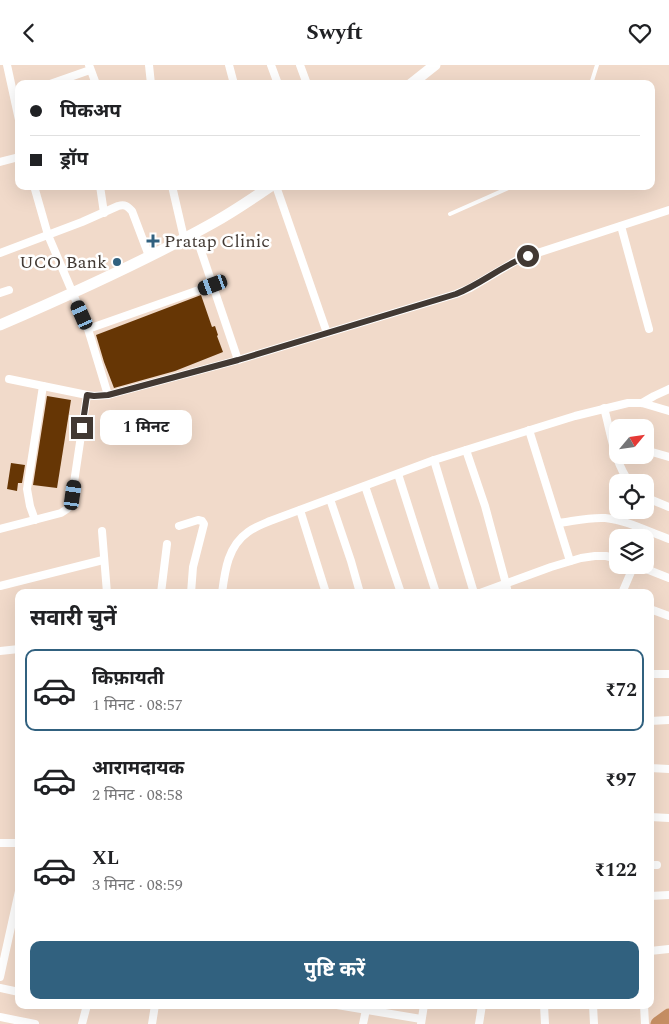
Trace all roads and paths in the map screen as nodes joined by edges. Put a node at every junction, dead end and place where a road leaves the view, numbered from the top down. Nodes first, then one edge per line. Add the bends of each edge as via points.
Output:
1 (7, 65) edge
2 (149, 65) edge
3 (229, 65) edge
4 (271, 65) edge
5 (300, 65) edge
6 (435, 65) edge
7 (598, 65) edge
8 (89, 68) edge
9 (60, 80) edge
10 (94, 80) edge
11 (151, 80) edge
12 (233, 80) edge
13 (277, 80) edge
14 (306, 80) edge
15 (416, 80) edge
16 (592, 80) edge
17 (15, 90) edge
18 (15, 158) edge
19 (0, 162) edge
20 (35, 190) edge
21 (101, 190) edge
22 (173, 190) edge
23 (261, 190) edge
24 (277, 190) edge
25 (505, 190) edge
26 (669, 211) edge
27 (104, 213) junction
28 (450, 214) dead end
29 (621, 226) junction
30 (195, 233) junction
31 (48, 235) junction
32 (184, 238) junction
33 (0, 253) edge
34 (149, 256) junction
35 (213, 285) junction
36 (9, 291) dead end
37 (0, 293) edge
38 (72, 293) junction
39 (0, 325) edge
40 (88, 329) junction
41 (649, 329) dead end
42 (327, 333) junction
43 (238, 360) junction
44 (9, 379) dead end
45 (43, 386) junction
46 (669, 389) edge
47 (87, 395) junction
48 (108, 395) junction
49 (642, 403) junction
50 (604, 409) junction
51 (669, 411) edge
52 (609, 424) edge
53 (529, 430) junction
54 (466, 450) junction
55 (654, 453) edge
56 (669, 457) edge
57 (434, 460) junction
58 (398, 473) junction
59 (365, 486) junction
60 (330, 499) junction
61 (654, 501) edge
62 (669, 507) edge
63 (300, 510) junction
64 (35, 520) junction
65 (558, 523) junction
66 (179, 526) dead end
67 (0, 529) edge
68 (102, 531) dead end
69 (669, 539) edge
70 (167, 544) dead end
71 (609, 557) edge
72 (104, 560) junction
73 (570, 561) junction
74 (654, 572) edge
75 (631, 574) edge
76 (669, 578) edge
77 (506, 583) junction
78 (0, 586) edge
79 (106, 589) edge
80 (161, 589) edge
81 (191, 589) edge
82 (223, 589) edge
83 (325, 589) edge
84 (359, 589) edge
85 (400, 589) edge
86 (435, 589) edge
87 (473, 589) edge
88 (490, 589) edge
89 (507, 589) edge
90 (624, 589) edge
91 (654, 610) edge
92 (669, 616) edge
93 (15, 649) edge
94 (0, 651) edge
95 (654, 674) edge
96 (669, 674) edge
97 (654, 721) edge
98 (669, 721) edge
99 (654, 768) edge
100 (669, 769) edge
101 (654, 817) edge
102 (669, 818) edge
103 (0, 843) edge
104 (15, 843) edge
105 (669, 895) edge
106 (654, 896) edge
107 (15, 908) edge
108 (669, 949) edge
109 (654, 951) edge
110 (0, 977) edge
111 (0, 988) edge
112 (15, 991) edge
113 (84, 1009) edge
114 (155, 1009) edge
115 (367, 1009) edge
116 (375, 1009) edge
117 (481, 1009) edge
118 (544, 1009) edge
119 (593, 1009) edge
120 (644, 1009) edge
121 (0, 1017) edge
122 (421, 1021) edge
123 (35, 1024) edge
124 (82, 1024) edge
125 (152, 1024) edge
126 (363, 1024) edge
127 (479, 1024) edge
128 (546, 1024) edge
129 (594, 1024) edge
130 (645, 1024) edge

1 - 17 street
2 - 11 street
3 - 12 street
4 - 13 street
5 - 14 street
6 - 15 street
7 - 16 lane
8 - 9 street
8 - 10 street
18 - 19 street
20 - 31 street
21 - 27 street
22 - 32 street
23 - 30 street
24 - 42 street
25 - 28 lane
26 - 29 street
27 - 31 street
27 - 34 street via 118,206 128,206
29 - 41 street
29 - 42 street via 519,259 456,294
30 - 32 street
30 - 35 street
31 - 33 street
31 - 38 street
32 - 34 street
34 - 38 street
35 - 40 street
35 - 43 street
36 - 37 street
38 - 39 street
38 - 40 street
40 - 48 street
42 - 43 street
43 - 48 street
44 - 45 street
45 - 47 street
45 - 64 street via 27,489
46 - 49 street
47 - 48 street
47 - 64 street via 71,503 61,513
49 - 50 street
49 - 51 street
50 - 52 street
50 - 53 street
53 - 54 street
53 - 65 street
54 - 57 street
54 - 77 street
55 - 56 street
57 - 58 street
57 - 87 street
58 - 59 street
58 - 86 street
59 - 60 street
59 - 85 street
60 - 63 street
60 - 84 street
61 - 62 street
63 - 82 street via 270,521 240,539 231,551
63 - 83 street
64 - 67 street
65 - 69 street via 606,518
65 - 73 street
66 - 81 street via 198,520 204,524 193,567
68 - 72 street
70 - 80 street
71 - 73 street
72 - 78 street
72 - 79 street
73 - 77 street
74 - 76 street
75 - 90 street
77 - 88 street
77 - 89 street
91 - 92 street
93 - 94 street
95 - 96 street
97 - 98 street
99 - 100 street
101 - 102 street
103 - 104 street
105 - 106 street
107 - 110 street
108 - 109 street
111 - 112 street
113 - 124 street
114 - 125 street
115 - 126 street
116 - 122 street
117 - 127 street
118 - 128 street
119 - 129 street
120 - 130 street
121 - 123 street

